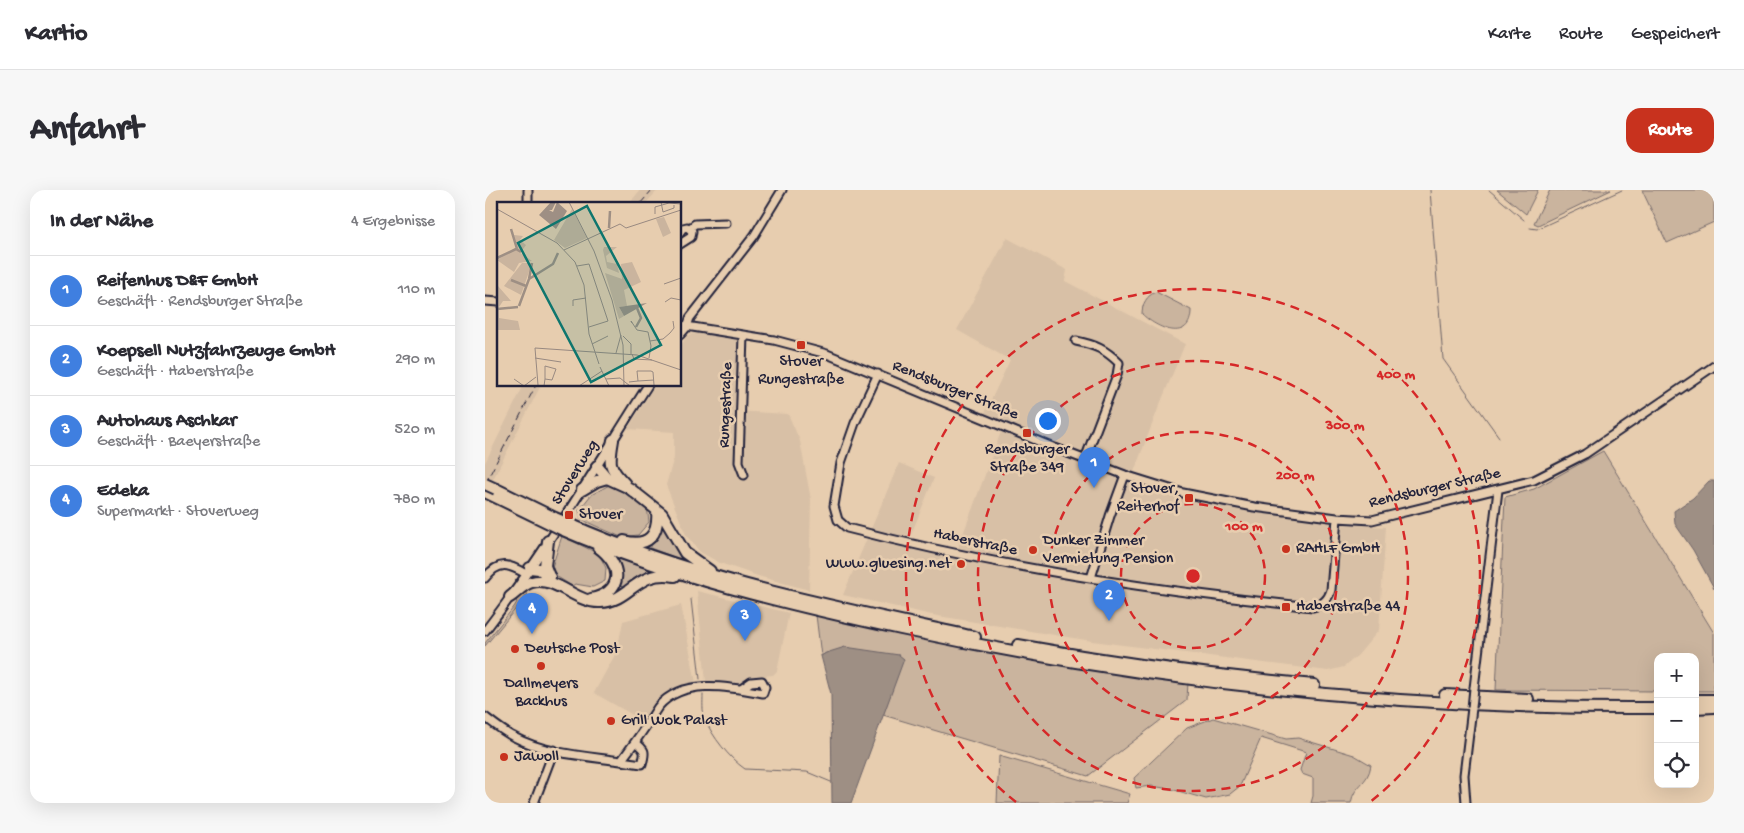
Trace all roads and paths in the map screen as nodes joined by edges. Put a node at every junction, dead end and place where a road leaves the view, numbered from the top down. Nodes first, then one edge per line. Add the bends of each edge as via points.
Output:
1 (782, 190) edge
2 (726, 223) dead end
3 (690, 228) junction
4 (681, 238) edge
5 (684, 326) edge
6 (743, 335) junction
7 (1076, 341) dead end
8 (1714, 366) edge
9 (878, 374) junction
10 (647, 386) edge
11 (613, 440) junction
12 (1085, 459) junction
13 (597, 466) junction
14 (610, 475) junction
15 (744, 475) dead end
16 (1125, 475) junction
17 (485, 484) edge
18 (582, 490) junction
19 (1498, 490) junction
20 (491, 492) edge
21 (657, 511) junction
22 (1337, 518) junction
23 (590, 537) junction
24 (548, 541) junction
25 (528, 571) junction
26 (485, 578) edge
27 (721, 578) junction
28 (1091, 578) junction
29 (546, 579) junction
30 (708, 582) junction
31 (510, 597) junction
32 (588, 600) junction
33 (485, 631) edge
34 (741, 689) dead end
35 (1699, 700) edge
36 (1714, 700) edge
37 (1654, 701) edge
38 (1714, 707) edge
39 (1654, 708) edge
40 (1699, 708) edge
41 (485, 717) edge
42 (635, 742) junction
43 (554, 750) junction
44 (621, 760) junction
45 (534, 803) edge
46 (1466, 803) edge

1 - 5 street via 755,236
2 - 3 street via 695,224
3 - 4 street via 683,228
3 - 4 street via 691,237
5 - 6 street, Rendsburger Straße
6 - 9 street, Rendsburger Straße via 827,354
6 - 15 street, Rungestraße via 739,462
7 - 12 street via 1095,345 1119,363
8 - 19 street, Rendsburger Straße via 1585,454 1534,480
9 - 12 street, Rendsburger Straße
9 - 28 street, Haberstraße via 841,463 834,506 838,520 847,528 956,554
10 - 11 street, Stoverweg
11 - 13 street, Stoverweg
11 - 14 highway
12 - 16 street, Rendsburger Straße
13 - 14 highway via 604,466
13 - 18 street, Stoverweg
14 - 18 highway
14 - 21 highway
16 - 22 street, Rendsburger Straße via 1183,493
16 - 28 street
17 - 20 highway, bridge
18 - 24 street, Stoverweg
19 - 22 street, Rendsburger Straße via 1373,520
19 - 46 street, bridge via 1464,775
20 - 23 highway, bridge
21 - 23 highway via 655,531 641,543
21 - 27 highway via 685,553
22 - 28 street, Haberstraße via 1331,590 1321,605 1313,607 1223,598
23 - 27 highway
23 - 30 highway
23 - 32 highway via 611,557 617,577 607,594
24 - 25 street, Stoverweg
24 - 29 highway
25 - 26 street via 505,565
25 - 29 highway
25 - 31 street, Stoverweg
27 - 37 highway via 798,599 977,638 1212,674 1430,694
29 - 31 highway via 524,586
29 - 32 highway
30 - 32 highway via 672,575 652,576 609,602
30 - 39 highway via 815,610 944,638 1059,660 1195,679 1427,701
31 - 33 street, Stoverweg
34 - 42 street via 705,686 676,693 658,707
35 - 36 highway
38 - 40 highway
41 - 43 street via 515,738
42 - 44 street
42 - 44 street via 645,753 642,764
43 - 44 street
43 - 45 street

